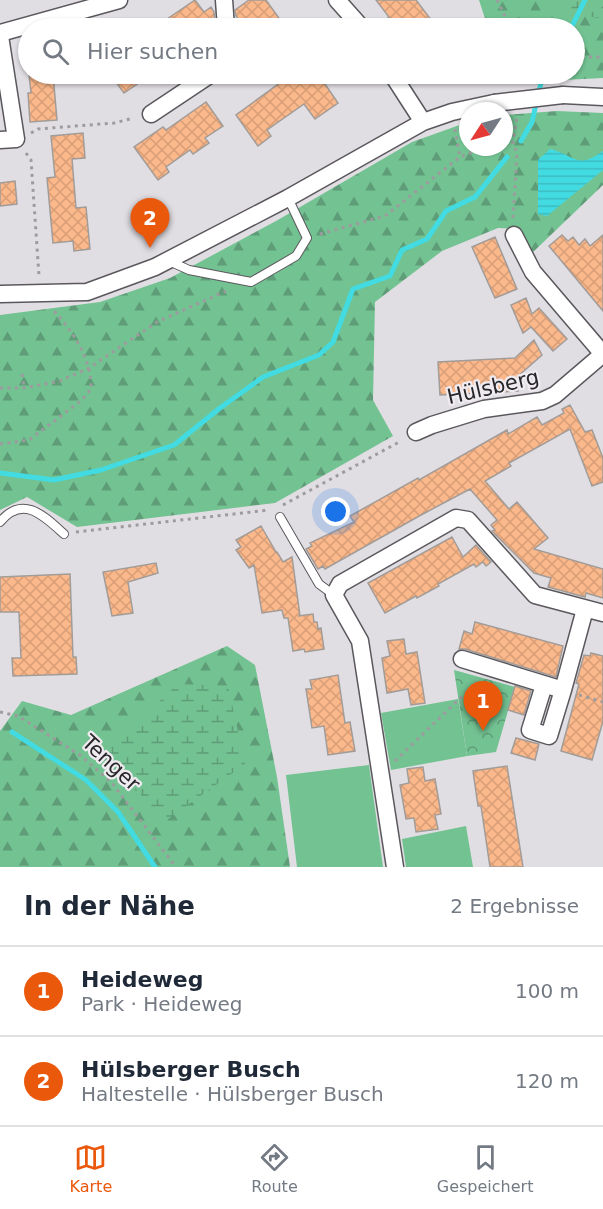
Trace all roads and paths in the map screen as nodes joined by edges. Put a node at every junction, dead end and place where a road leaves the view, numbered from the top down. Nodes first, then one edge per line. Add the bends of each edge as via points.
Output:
1 (119, 0) edge
2 (224, 0) edge
3 (337, 0) edge
4 (497, 0) edge
5 (56, 18) edge
6 (225, 18) edge
7 (353, 18) edge
8 (506, 18) edge
9 (18, 29) edge
10 (0, 34) edge
11 (585, 57) edge
12 (603, 57) edge
13 (196, 84) edge
14 (398, 84) edge
15 (603, 97) edge
16 (452, 112) junction
17 (151, 114) joint
18 (423, 122) junction
19 (8, 140) edge
20 (513, 143) edge
21 (460, 157) joint
22 (288, 198) junction
23 (514, 235) joint
24 (307, 238) junction
25 (169, 261) junction
26 (251, 282) junction
27 (0, 294) edge
28 (39, 294) junction
29 (603, 354) edge
30 (89, 368) junction
31 (22, 374) dead end
32 (0, 388) edge
33 (24, 388) junction
34 (416, 432) joint
35 (0, 444) edge
36 (280, 517) dead end
37 (0, 522) edge
38 (64, 534) joint
39 (334, 595) junction
40 (585, 609) junction
41 (603, 614) edge
42 (462, 659) dead end
43 (490, 668) junction
44 (544, 685) junction
45 (563, 690) junction
46 (603, 702) edge
47 (0, 712) edge
48 (381, 774) junction
49 (176, 867) edge
50 (395, 867) edge

1 - 5 street
2 - 6 street
3 - 7 street
4 - 8 path
9 - 10 street
10 - 19 street
11 - 12 path
13 - 17 street
14 - 18 street
15 - 16 street, bridge via 563,95
16 - 18 street
16 - 21 path
17 - 19 path via 114,123 38,129
18 - 22 street
19 - 28 path via 31,160
20 - 23 path via 517,153
21 - 24 path via 385,216
22 - 24 lane
22 - 25 street
23 - 29 street, Hülsberg via 533,272
24 - 26 lane via 296,256
25 - 26 lane via 189,270
25 - 28 street via 87,292
26 - 30 path via 157,322
27 - 28 street
28 - 30 path via 40,309 54,311 83,351
29 - 34 street, Hülsberg via 555,395 542,401 484,409
30 - 33 path via 60,381
30 - 35 path via 91,389 87,395 29,440
31 - 33 path
32 - 33 path
34 - 38 path via 276,510
36 - 39 lane via 319,584
37 - 38 lane via 8,513 37,511
39 - 40 street via 340,584 456,518 468,520 535,595
39 - 48 street via 360,641
40 - 41 street
40 - 45 street
42 - 43 street
43 - 44 street
43 - 48 path
44 - 45 street
44 - 45 street via 530,730 549,736
45 - 46 path
47 - 49 path, Tenger via 18,716 80,755 112,783
48 - 50 street

